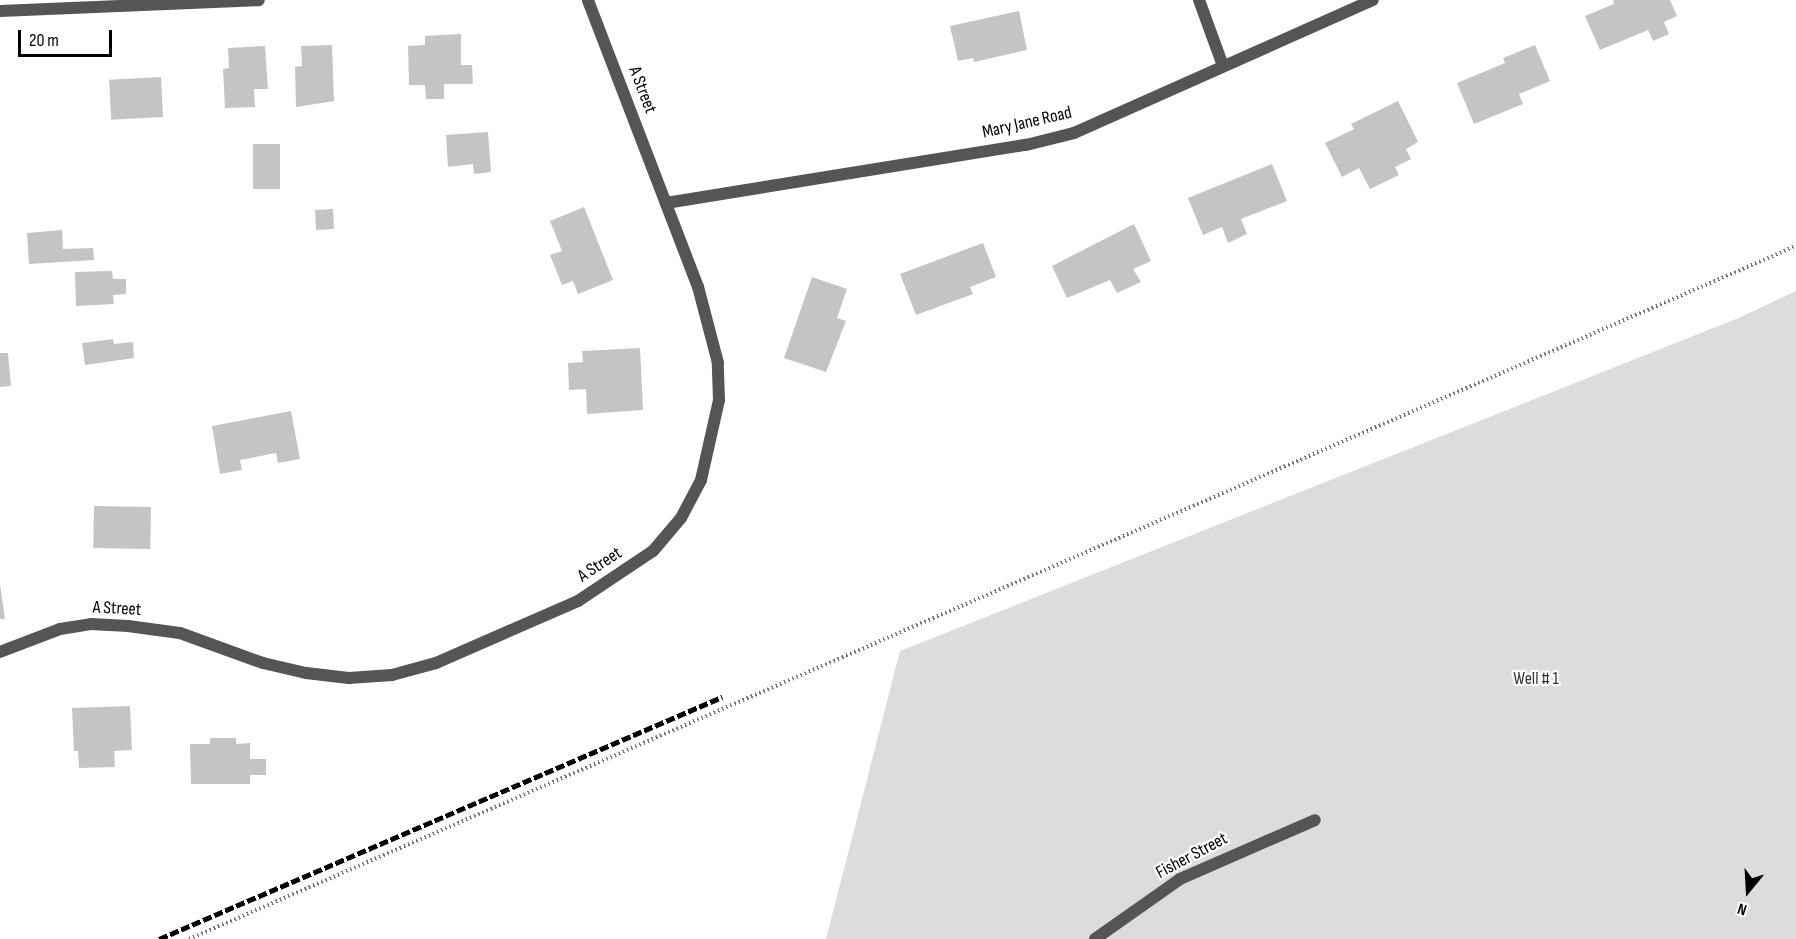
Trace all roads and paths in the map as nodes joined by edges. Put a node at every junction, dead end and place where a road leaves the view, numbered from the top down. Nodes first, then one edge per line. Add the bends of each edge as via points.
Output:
1 (259, 0) edge
2 (588, 0) edge
3 (1199, 0) edge
4 (1373, 0) edge
5 (0, 11) edge
6 (1223, 66) junction
7 (666, 203) junction
8 (1796, 246) edge
9 (0, 652) edge
10 (1315, 820) dead end
11 (189, 939) edge
12 (1095, 939) edge

1 - 5 street
2 - 7 street, A Street
3 - 6 street
4 - 6 street, Mary Jane Road
6 - 7 street, Mary Jane Road via 1074,133 1026,145
7 - 9 street, A Street via 710,322 718,363 719,400 700,480 681,518 652,551 615,579 578,601 436,663 392,675 349,678 306,673 263,663 180,633 128,626 91,624 60,629
8 - 11 path
10 - 12 street, Fisher Street via 1180,879

